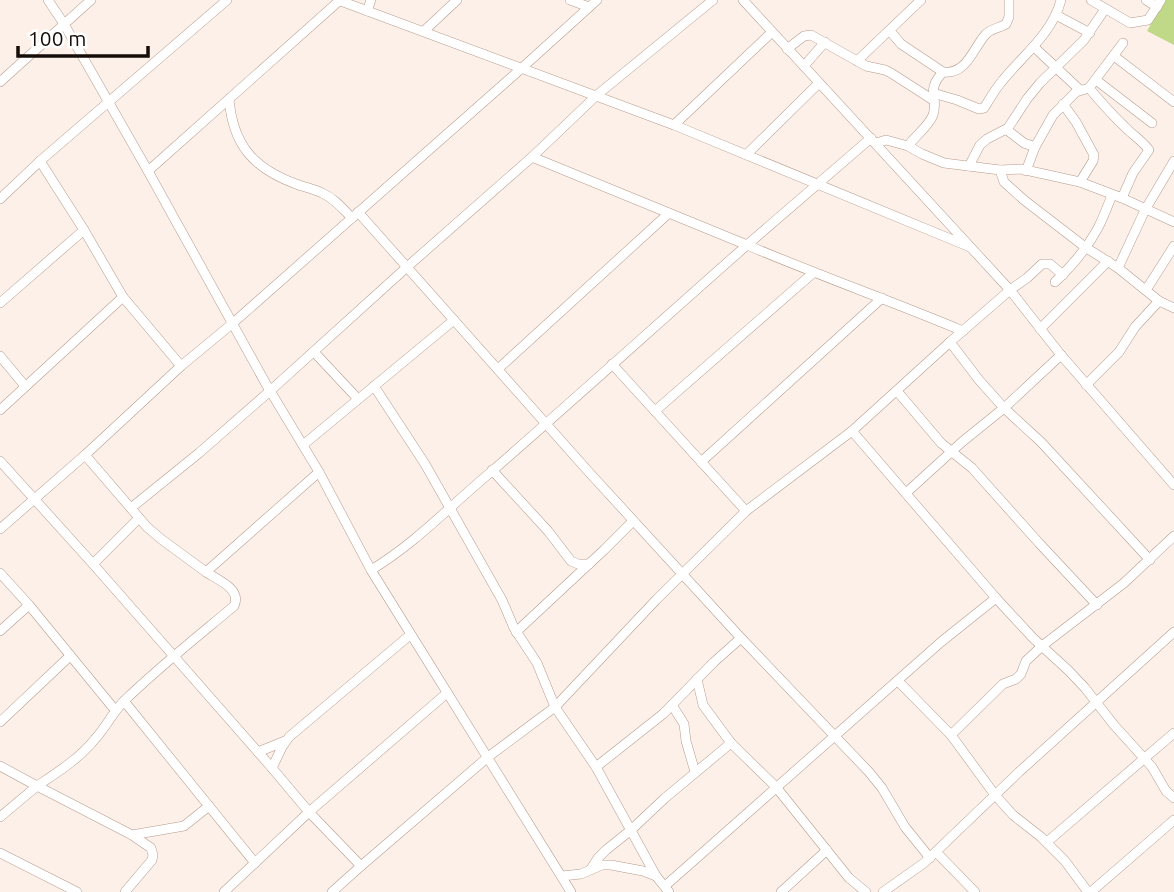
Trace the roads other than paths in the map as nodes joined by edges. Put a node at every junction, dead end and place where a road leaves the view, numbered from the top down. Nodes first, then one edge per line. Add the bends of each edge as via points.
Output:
1 (48, 0) edge
2 (92, 0) edge
3 (227, 0) edge
4 (339, 0) edge
5 (371, 0) edge
6 (457, 0) edge
7 (570, 0) edge
8 (597, 0) edge
9 (713, 0) edge
10 (743, 0) edge
11 (1009, 0) edge
12 (1062, 0) edge
13 (1091, 0) edge
14 (1146, 0) edge
15 (916, 2) edge
16 (1159, 3) edge
17 (589, 7) junction
18 (1105, 9) junction
19 (367, 10) junction
20 (1056, 15) junction
21 (64, 24) junction
22 (890, 31) junction
23 (424, 32) junction
24 (772, 32) junction
25 (1090, 33) junction
26 (825, 41) junction
27 (1124, 43) dead end
28 (1034, 47) junction
29 (787, 48) junction
30 (1114, 56) junction
31 (857, 61) junction
32 (804, 66) junction
33 (523, 67) junction
34 (1057, 67) junction
35 (943, 72) junction
36 (1096, 80) junction
37 (0, 82) edge
38 (819, 83) junction
39 (1084, 89) junction
40 (597, 95) junction
41 (933, 97) junction
42 (229, 99) junction
43 (1174, 102) edge
44 (108, 103) junction
45 (1063, 104) junction
46 (1152, 123) dead end
47 (674, 125) junction
48 (1006, 130) junction
49 (873, 141) junction
50 (908, 146) junction
51 (1035, 148) junction
52 (746, 155) junction
53 (532, 158) junction
54 (40, 160) junction
55 (1174, 161) edge
56 (970, 166) junction
57 (1000, 170) junction
58 (148, 171) junction
59 (1026, 171) junction
60 (1080, 182) junction
61 (817, 184) junction
62 (1112, 195) junction
63 (1122, 198) junction
64 (0, 200) edge
65 (1145, 210) junction
66 (668, 213) junction
67 (355, 215) junction
68 (1172, 218) edge
69 (84, 230) junction
70 (747, 245) junction
71 (1174, 246) edge
72 (970, 247) junction
73 (1085, 247) junction
74 (1108, 261) junction
75 (407, 267) junction
76 (1118, 268) junction
77 (813, 272) junction
78 (1063, 275) junction
79 (1055, 282) dead end
80 (1010, 290) junction
81 (1146, 290) junction
82 (123, 297) junction
83 (882, 298) junction
84 (1159, 301) junction
85 (0, 303) edge
86 (1174, 307) edge
87 (454, 320) junction
88 (233, 323) junction
89 (1040, 329) junction
90 (963, 331) junction
91 (950, 342) junction
92 (314, 352) junction
93 (1061, 355) junction
94 (0, 356) edge
95 (612, 365) junction
96 (181, 366) junction
97 (498, 369) junction
98 (1086, 385) junction
99 (25, 386) junction
100 (374, 386) junction
101 (897, 390) junction
102 (270, 391) junction
103 (358, 399) junction
104 (1004, 408) junction
105 (0, 410) edge
106 (655, 411) junction
107 (547, 424) junction
108 (852, 431) junction
109 (303, 445) junction
110 (952, 452) junction
111 (85, 455) junction
112 (0, 461) edge
113 (701, 462) junction
114 (492, 470) junction
115 (319, 472) junction
116 (1173, 481) edge
117 (906, 493) junction
118 (34, 499) junction
119 (131, 508) junction
120 (449, 508) junction
121 (746, 511) junction
122 (139, 518) junction
123 (633, 521) junction
124 (0, 529) edge
125 (1174, 537) edge
126 (1150, 560) junction
127 (93, 564) junction
128 (589, 564) junction
129 (371, 570) junction
130 (206, 572) junction
131 (0, 573) edge
132 (683, 574) junction
133 (996, 598) junction
134 (29, 605) junction
135 (1097, 606) junction
136 (0, 631) edge
137 (516, 632) junction
138 (1174, 632) edge
139 (410, 635) junction
140 (741, 639) junction
141 (1042, 646) junction
142 (71, 656) junction
143 (173, 656) junction
144 (697, 679) junction
145 (898, 681) junction
146 (447, 693) junction
147 (124, 701) junction
148 (1096, 702) junction
149 (672, 705) junction
150 (555, 706) junction
151 (115, 710) junction
152 (0, 722) edge
153 (1174, 733) edge
154 (951, 735) junction
155 (835, 736) junction
156 (285, 741) junction
157 (731, 743) junction
158 (258, 752) junction
159 (488, 757) junction
160 (1145, 759) junction
161 (0, 766) edge
162 (596, 767) junction
163 (272, 768) junction
164 (695, 772) junction
165 (37, 786) junction
166 (776, 787) junction
167 (995, 795) junction
168 (1174, 798) edge
169 (209, 806) junction
170 (309, 812) junction
171 (0, 817) edge
172 (1174, 820) edge
173 (631, 830) junction
174 (132, 835) junction
175 (1047, 842) junction
176 (827, 850) junction
177 (0, 853) edge
178 (933, 855) junction
179 (255, 863) junction
180 (360, 866) junction
181 (591, 869) junction
182 (562, 876) junction
183 (656, 876) junction
184 (667, 889) edge
185 (78, 892) edge
186 (125, 892) edge
187 (224, 892) edge
188 (332, 892) edge
189 (572, 892) edge
190 (781, 892) edge
191 (866, 892) edge
192 (883, 892) edge
193 (975, 892) edge
194 (1090, 892) edge

1 - 21 street
2 - 21 street
3 - 44 street
4 - 19 street
4 - 42 street
5 - 19 street
6 - 23 street
7 - 17 street
8 - 17 street
9 - 40 street
10 - 24 street
11 - 35 street via 1005,25 990,30 961,68
12 - 20 street
13 - 18 street
14 - 16 street
15 - 22 street
16 - 18 street via 1148,20 1130,23
17 - 33 street
18 - 25 street
19 - 23 street
20 - 25 street
20 - 28 street
21 - 37 street
21 - 44 street
22 - 31 street
22 - 35 street via 901,44
23 - 33 street
24 - 29 street
24 - 47 street
25 - 34 street
26 - 29 street via 804,36
26 - 31 street
26 - 32 street
27 - 30 street
28 - 34 street
28 - 41 street via 983,109
29 - 32 street
30 - 36 street
30 - 43 street
31 - 41 street via 885,69
32 - 38 street
33 - 40 street
33 - 67 street
34 - 39 street
34 - 48 street
35 - 41 street via 936,80
36 - 39 street
36 - 46 street
38 - 49 street
38 - 52 street
39 - 45 street
39 - 63 street via 1149,150
40 - 47 street
40 - 53 street
41 - 50 street via 931,118
42 - 58 street
42 - 67 street via 235,131 260,166 323,193
44 - 54 street
44 - 58 street
45 - 51 street
45 - 60 street via 1094,155
47 - 52 street
48 - 51 street
48 - 56 street via 983,142
49 - 50 street
49 - 61 street
49 - 72 street
50 - 56 street via 937,160
51 - 59 street
52 - 61 street
53 - 66 street
53 - 75 street
54 - 64 street
54 - 69 street
55 - 65 street
56 - 57 street
57 - 59 street
57 - 73 street via 1003,181 1017,194
58 - 88 street
59 - 60 street
60 - 62 street
61 - 70 street
61 - 72 street
62 - 63 street
62 - 73 street
63 - 65 street
65 - 68 street
65 - 76 street
66 - 70 street
66 - 97 street
67 - 75 street
67 - 88 street
69 - 82 street
69 - 85 street
70 - 77 street
70 - 95 street
71 - 81 street
72 - 80 street
73 - 74 street
73 - 78 street
74 - 76 street
74 - 89 street
75 - 87 street
75 - 92 street
76 - 81 street
77 - 83 street
77 - 106 street
78 - 79 street
78 - 80 street via 1050,264 1042,264
80 - 89 street
80 - 90 street
81 - 84 street
82 - 96 street
82 - 99 street
83 - 90 street
83 - 113 street
84 - 86 street
84 - 98 street
87 - 97 street
87 - 100 street
88 - 96 street
88 - 102 street
89 - 93 street
90 - 91 street
91 - 101 street
91 - 104 street
92 - 102 street
92 - 103 street
93 - 98 street
93 - 104 street
94 - 99 street
95 - 106 street
95 - 107 street
96 - 111 street
97 - 107 street
98 - 116 street
99 - 105 street
100 - 103 street
100 - 120 street
101 - 108 street
101 - 110 street
102 - 109 street
102 - 119 street
103 - 109 street
104 - 110 street
104 - 126 street
106 - 113 street
107 - 114 street
107 - 123 street
108 - 117 street
108 - 121 street
109 - 115 street
110 - 117 street
110 - 135 street via 972,467
111 - 118 street
111 - 119 street
112 - 118 street
113 - 121 street
114 - 120 street
114 - 128 street via 571,561
115 - 129 street
115 - 130 street
117 - 133 street
118 - 124 street
118 - 127 street
119 - 122 street
120 - 129 street via 421,535
120 - 137 street
121 - 132 street
122 - 127 street
122 - 130 street
123 - 128 street
123 - 132 street
125 - 126 street
126 - 135 street
127 - 143 street
128 - 137 street
129 - 139 street
130 - 143 street via 232,590 236,600
131 - 134 street
132 - 140 street
132 - 150 street
133 - 141 street
133 - 145 street
134 - 136 street
134 - 142 street
135 - 141 street
137 - 150 street via 537,663
138 - 148 street
139 - 146 street
139 - 156 street
140 - 144 street
140 - 155 street
141 - 148 street
141 - 154 street via 1016,679 1003,684
142 - 151 street
142 - 152 street
143 - 147 street
143 - 158 street
144 - 149 street
144 - 157 street via 703,705
145 - 154 street
145 - 155 street
146 - 159 street
146 - 170 street
147 - 151 street
147 - 169 street
148 - 160 street
148 - 167 street
149 - 162 street
149 - 164 street via 684,724
150 - 159 street
150 - 162 street
151 - 165 street via 85,750
153 - 160 street
154 - 167 street
155 - 166 street
155 - 178 street
156 - 158 street
156 - 163 street
157 - 164 street
157 - 166 street
158 - 163 street
159 - 180 street
159 - 182 street
160 - 168 street
160 - 175 street
161 - 165 street
162 - 173 street
163 - 170 street
164 - 173 street
165 - 171 street
165 - 174 street
166 - 176 street
166 - 184 street
167 - 175 street
167 - 178 street
169 - 174 street via 184,826
169 - 179 street
170 - 179 street
170 - 180 street
172 - 194 street
173 - 181 street via 597,858
173 - 183 street
174 - 186 street via 151,848 153,855
175 - 194 street
176 - 190 street
176 - 191 street
177 - 185 street
178 - 192 street
178 - 193 street
179 - 187 street
180 - 188 street
181 - 182 street
181 - 183 street via 611,865
182 - 189 street
183 - 184 street

